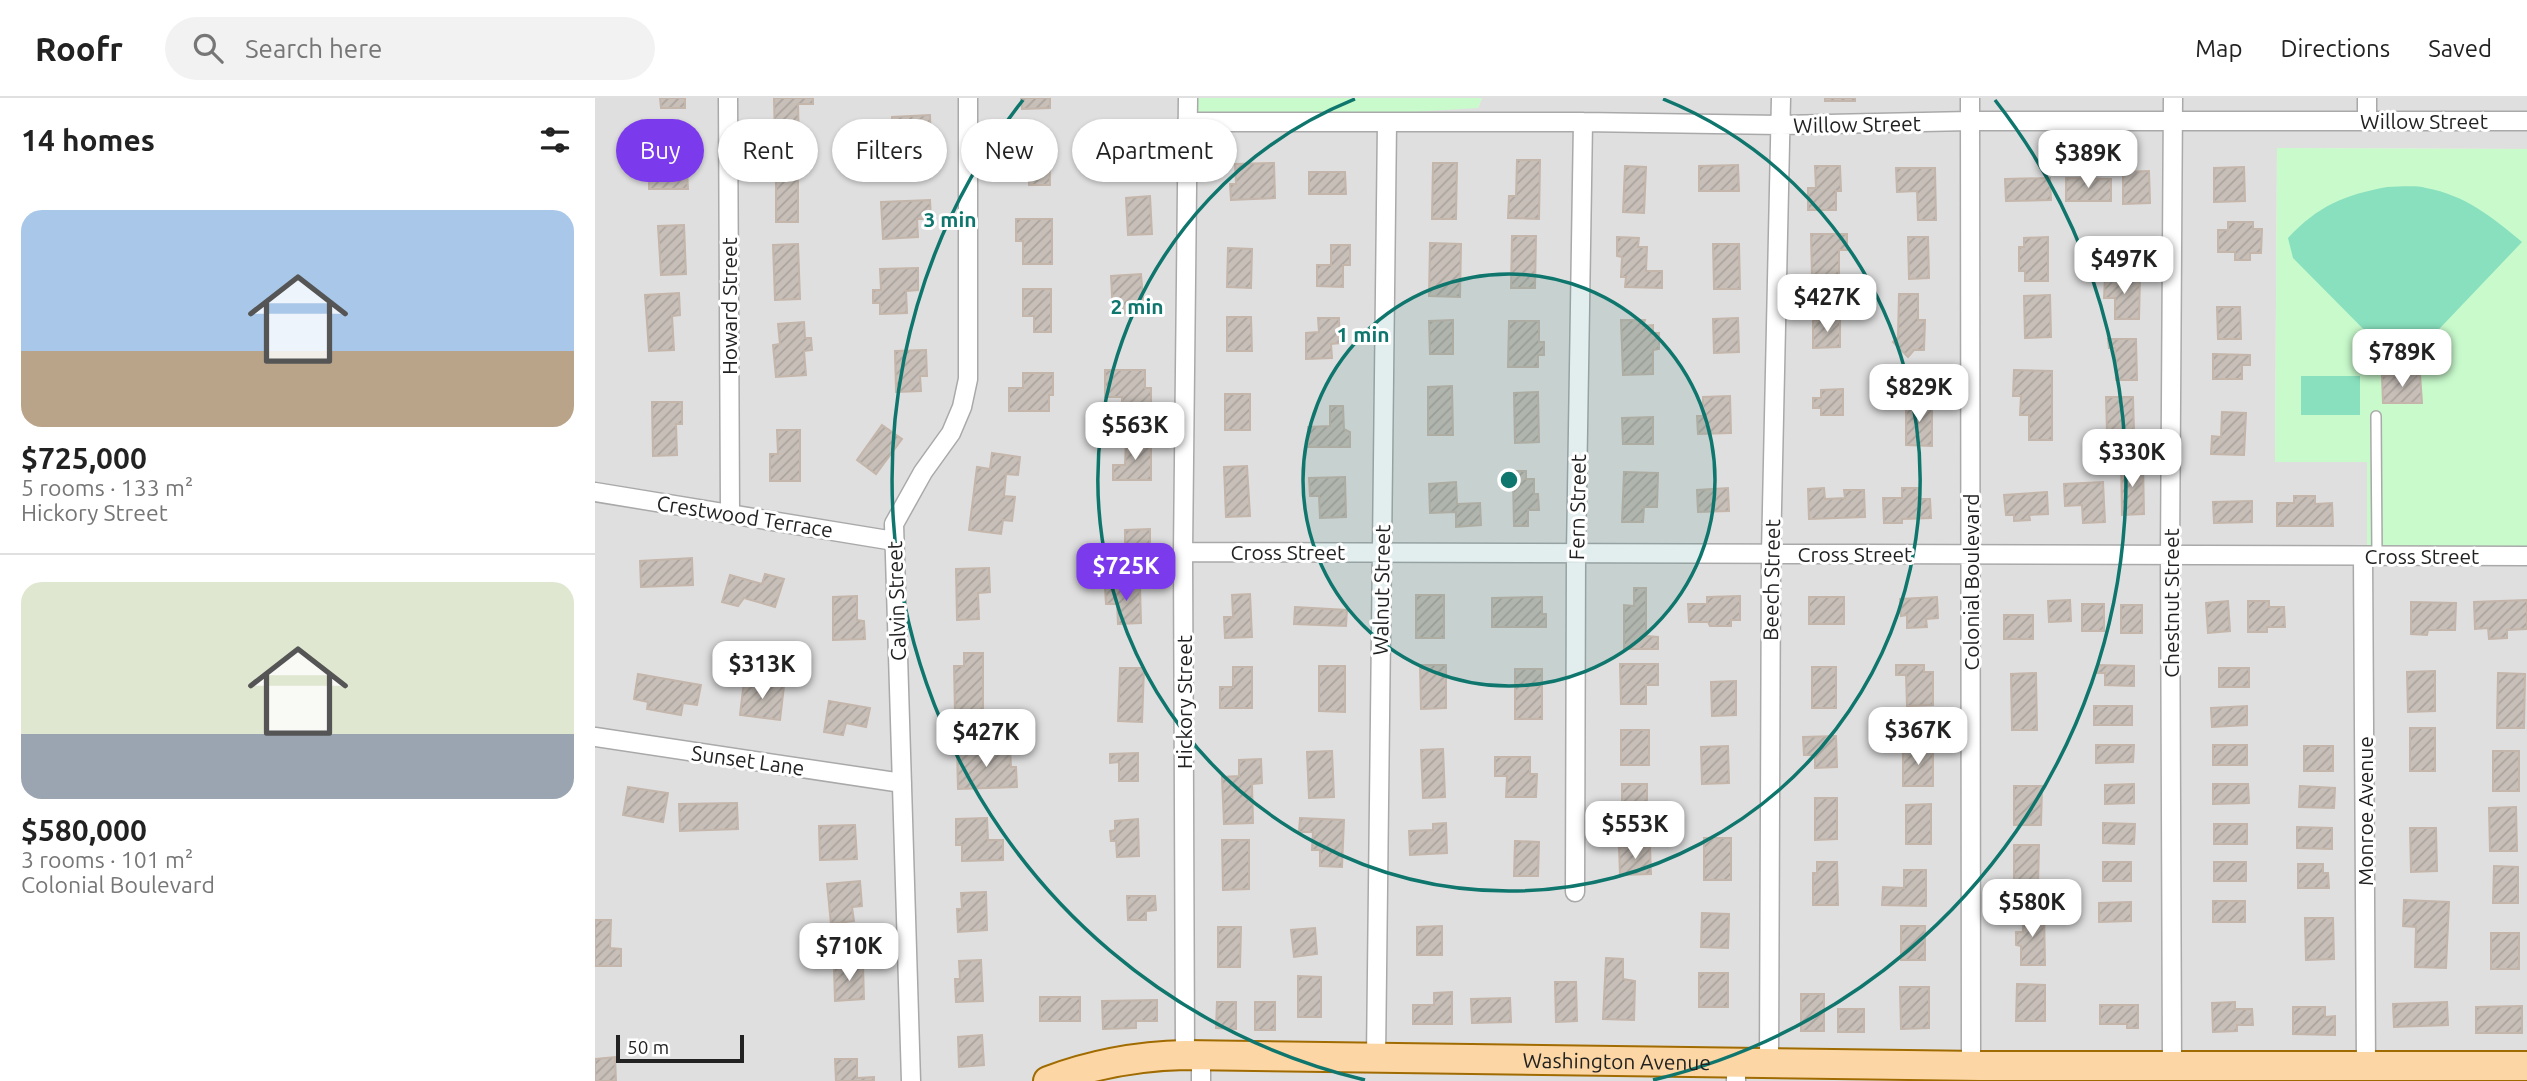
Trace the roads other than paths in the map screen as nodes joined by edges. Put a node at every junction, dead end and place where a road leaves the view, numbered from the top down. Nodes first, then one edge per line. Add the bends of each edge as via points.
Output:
1 (728, 98) edge
2 (968, 98) edge
3 (1188, 98) edge
4 (1781, 98) edge
5 (1970, 98) edge
6 (2173, 98) edge
7 (2367, 98) edge
8 (1187, 119) edge
9 (1970, 121) junction
10 (2173, 121) junction
11 (2367, 121) junction
12 (2527, 121) edge
13 (1237, 122) edge
14 (1387, 122) junction
15 (1583, 122) junction
16 (1781, 125) junction
17 (1186, 182) edge
18 (2377, 416) dead end
19 (595, 492) edge
20 (730, 513) junction
21 (894, 541) junction
22 (1183, 552) junction
23 (1381, 553) junction
24 (1576, 553) junction
25 (1771, 554) junction
26 (1971, 555) junction
27 (2170, 555) junction
28 (2370, 556) junction
29 (2527, 556) edge
30 (595, 737) edge
31 (902, 783) junction
32 (1575, 892) dead end
33 (1376, 1058) junction
34 (1769, 1063) junction
35 (1196, 1064) edge
36 (2172, 1066) junction
37 (2366, 1066) junction
38 (2527, 1066) edge
39 (1549, 1070) edge
40 (1978, 1071) edge
41 (1736, 1072) edge
42 (2295, 1074) edge
43 (911, 1081) edge
44 (1048, 1081) edge

1 - 20 street, Howard Street
2 - 21 street, Calvin Street via 968,379 951,433 894,524
3 - 8 street, Hickory Street
4 - 16 street, Beech Street
5 - 9 street, Colonial Boulevard
6 - 10 street, Chestnut Street
7 - 11 street
9 - 10 street, Willow Street
9 - 16 street, Willow Street
9 - 26 street, Colonial Boulevard
10 - 11 street, Willow Street
10 - 27 street, Chestnut Street
11 - 12 street, Willow Street
13 - 14 street, Willow Street
14 - 15 street, Willow Street
14 - 23 street, Walnut Street
15 - 16 street, Willow Street
15 - 24 street, Fern Street
16 - 25 street, Beech Street
17 - 22 street, Hickory Street
18 - 28 lane
19 - 20 street, Crestwood Terrace
20 - 21 street, Crestwood Terrace
21 - 31 street, Calvin Street
22 - 23 street, Cross Street
22 - 35 street, Hickory Street
23 - 24 street, Cross Street
23 - 33 street, Walnut Street
24 - 25 street, Cross Street
24 - 32 street, Fern Street
25 - 26 street, Cross Street
25 - 34 street, Beech Street
26 - 27 street, Cross Street
26 - 40 street, Colonial Boulevard
27 - 28 street, Cross Street
27 - 36 street, Chestnut Street
28 - 29 street, Cross Street
28 - 37 street, Monroe Avenue
30 - 31 street, Sunset Lane
31 - 43 street, Calvin Street
33 - 35 main road, Washington Avenue
33 - 39 main road, Washington Avenue
34 - 40 main road, Washington Avenue
34 - 41 main road, Washington Avenue
35 - 44 main road, Washington Avenue via 1153,1056 1112,1061
36 - 40 main road, Washington Avenue
36 - 42 main road, Washington Avenue
37 - 38 main road, Washington Avenue
37 - 42 main road, Washington Avenue
39 - 41 main road, Washington Avenue

